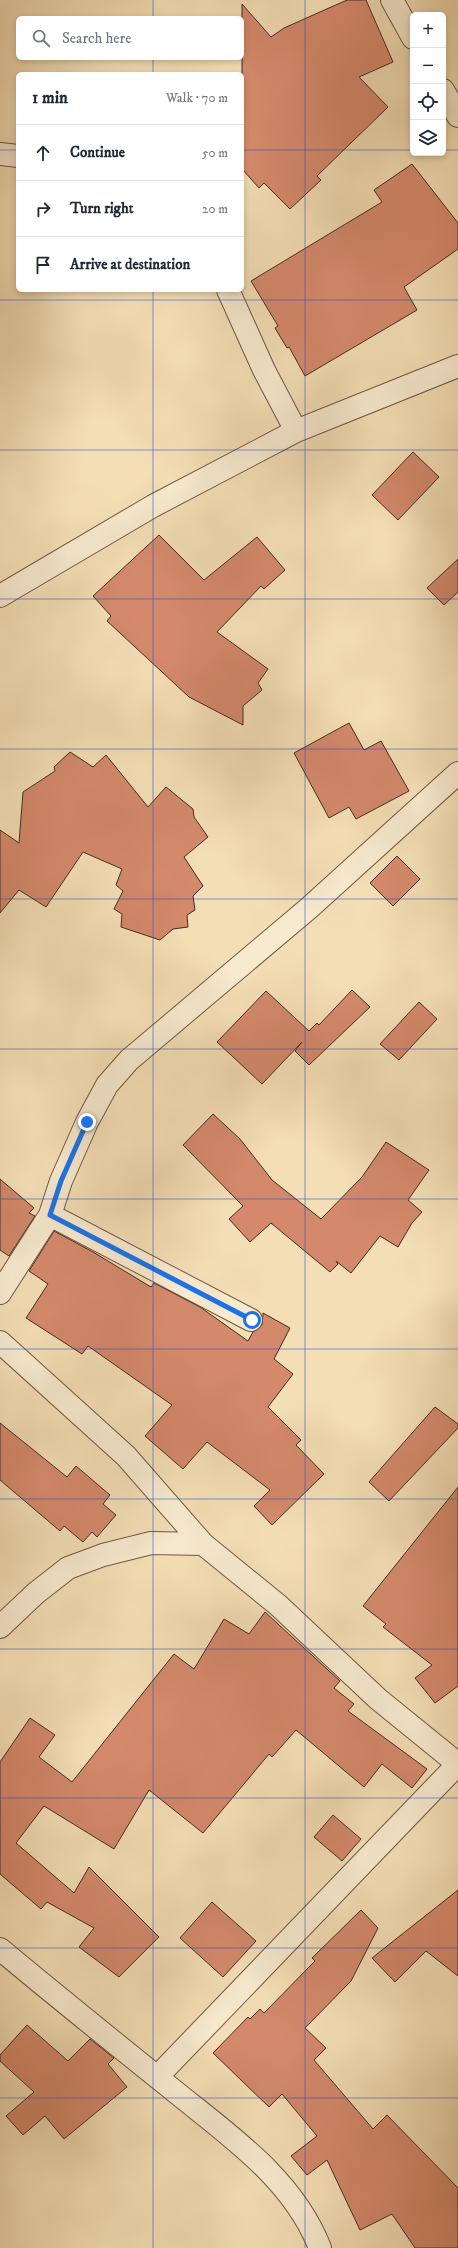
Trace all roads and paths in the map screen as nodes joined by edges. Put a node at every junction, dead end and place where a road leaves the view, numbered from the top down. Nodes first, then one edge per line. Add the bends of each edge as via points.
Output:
1 (392, 0) edge
2 (410, 33) edge
3 (446, 95) edge
4 (458, 116) edge
5 (0, 154) edge
6 (16, 156) edge
7 (229, 292) edge
8 (458, 366) edge
9 (296, 431) junction
10 (0, 596) edge
11 (458, 773) edge
12 (50, 1215) junction
13 (0, 1293) edge
14 (252, 1320) dead end
15 (0, 1342) edge
16 (203, 1544) junction
17 (0, 1626) edge
18 (458, 1764) edge
19 (0, 1949) edge
20 (157, 2077) junction
21 (320, 2248) edge

1 - 2 street
3 - 4 street
5 - 6 street
7 - 9 street via 264,370
8 - 9 street
9 - 10 street via 153,506
11 - 12 street via 309,908 129,1060 107,1084 87,1122 61,1181
12 - 13 street
12 - 14 street
15 - 16 street via 126,1456
16 - 17 street via 151,1543 103,1555 68,1568
16 - 18 street via 278,1605 378,1699
18 - 20 street
19 - 20 street
20 - 21 street via 240,2144 281,2183 302,2212

